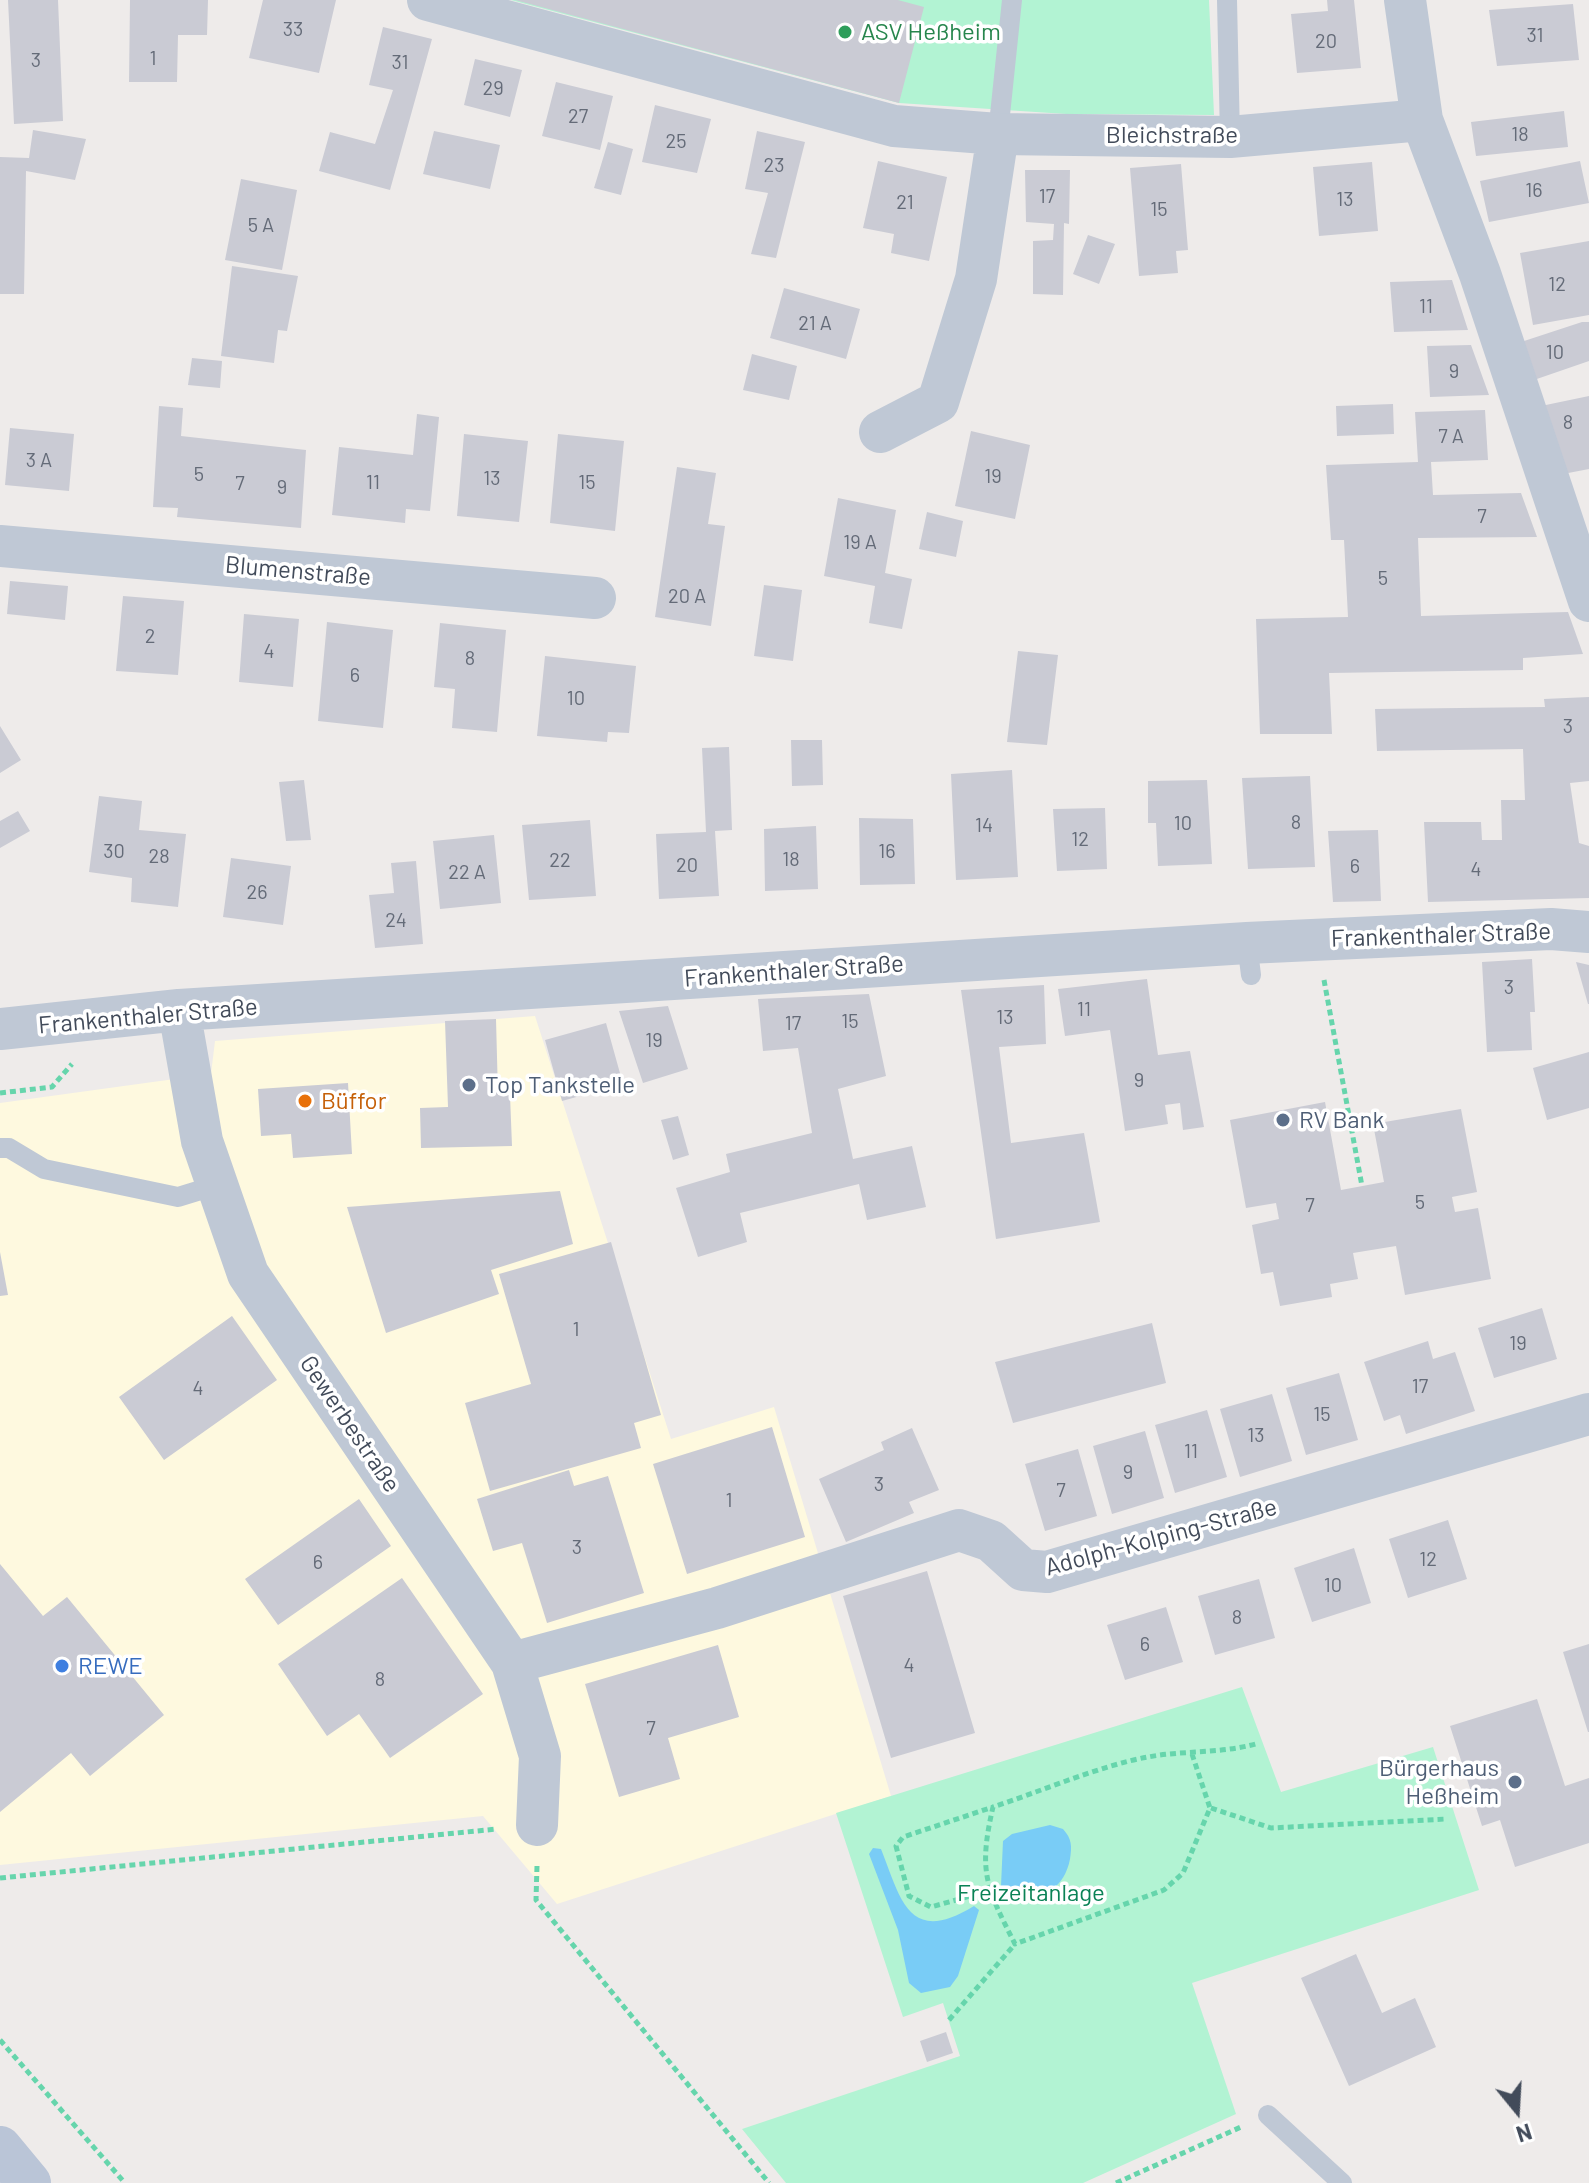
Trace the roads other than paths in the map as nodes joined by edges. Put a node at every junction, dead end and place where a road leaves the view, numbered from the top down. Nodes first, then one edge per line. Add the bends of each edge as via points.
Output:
1 (428, 0) edge
2 (1012, 0) edge
3 (1227, 0) edge
4 (1405, 0) edge
5 (1422, 120) junction
6 (998, 134) junction
7 (1230, 137) junction
8 (880, 432) dead end
9 (0, 546) edge
10 (595, 598) dead end
11 (1589, 601) edge
12 (1589, 932) edge
13 (179, 1010) junction
14 (0, 1029) edge
15 (0, 1148) edge
16 (217, 1185) junction
17 (1589, 1414) edge
18 (512, 1663) junction
19 (537, 1825) road end
20 (1268, 2115) road end
21 (0, 2148) edge
22 (29, 2183) edge
23 (1342, 2183) edge

1 - 6 street, Bleichstraße via 894,126
2 - 6 lane
3 - 7 lane
4 - 5 street
5 - 7 street, Bleichstraße
5 - 11 street via 1480,274
6 - 7 street, Bleichstraße
6 - 8 street via 976,279 938,402
9 - 10 street, Blumenstraße
12 - 13 street, Frankenthaler Straße via 1316,939 1249,959
13 - 14 street, Frankenthaler Straße
13 - 16 street, Gewerbestraße via 202,1141
15 - 16 lane via 44,1169 178,1197
16 - 18 street, Gewerbestraße via 248,1274
17 - 18 street, Adolph-Kolping-Straße via 1047,1572 1023,1570 991,1541 959,1530 717,1608
18 - 19 street, Gewerbestraße via 540,1756
20 - 23 lane
21 - 22 main road

